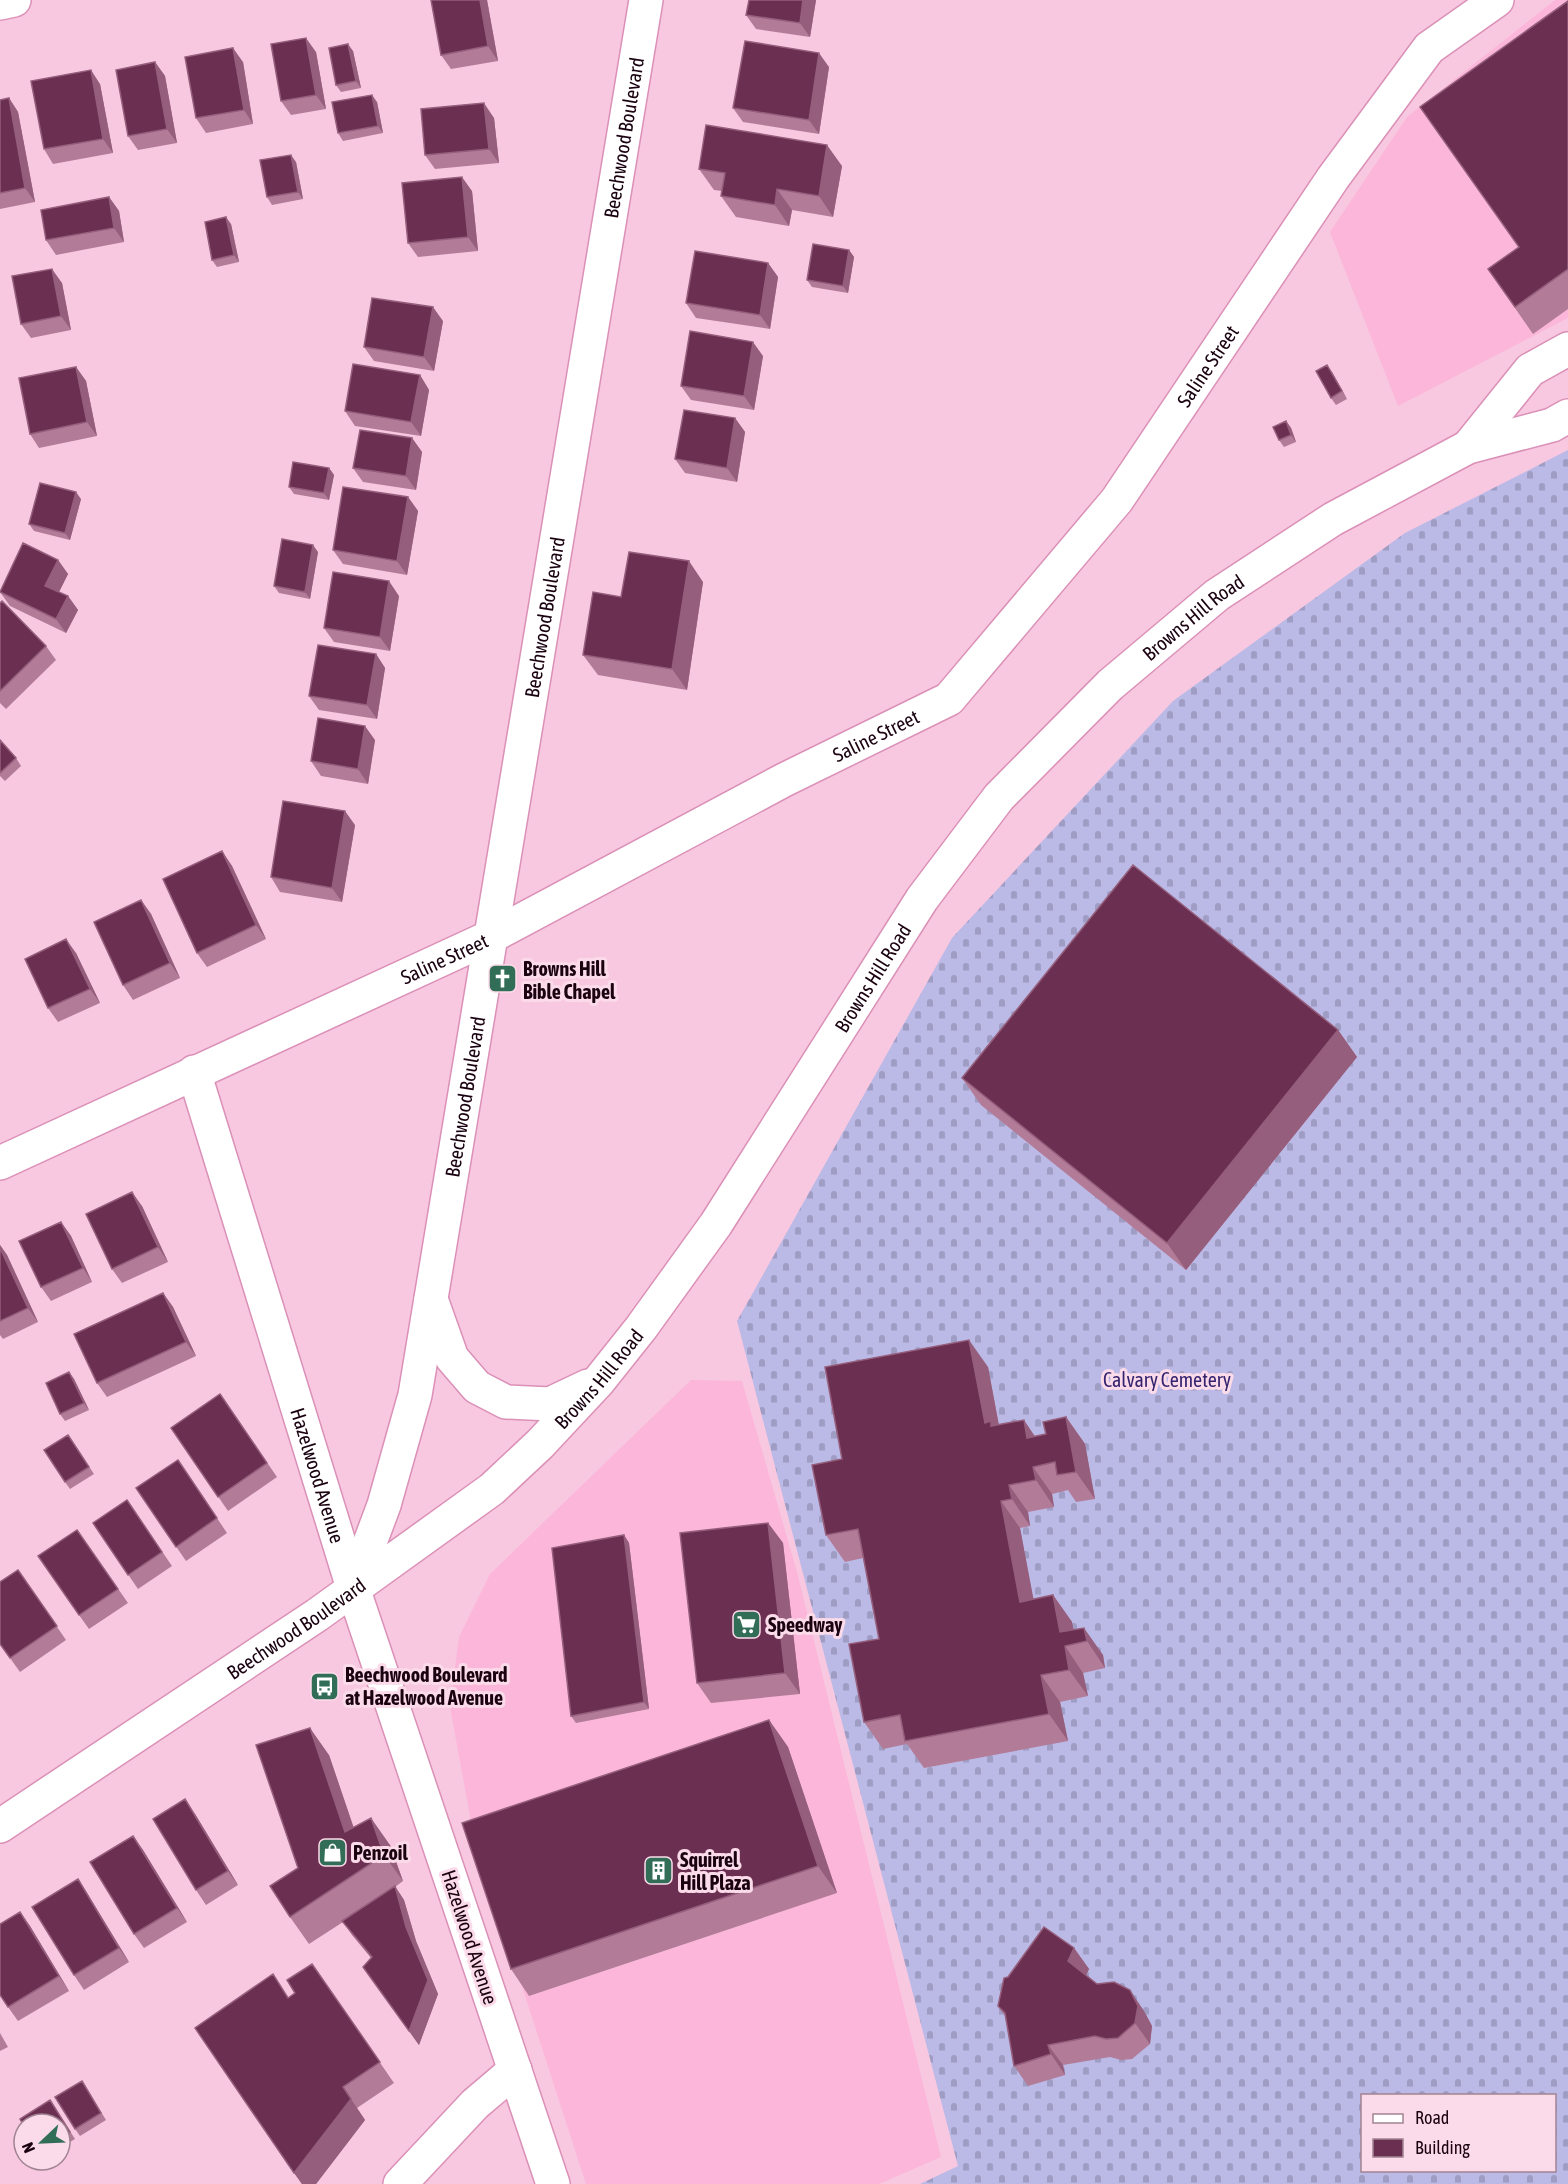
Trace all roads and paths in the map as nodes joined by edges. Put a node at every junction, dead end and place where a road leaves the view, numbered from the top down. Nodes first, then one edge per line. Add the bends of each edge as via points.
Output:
1 (14, 0) edge
2 (646, 0) edge
3 (1497, 0) edge
4 (0, 3) edge
5 (1568, 349) edge
6 (1568, 416) edge
7 (1468, 447) junction
8 (490, 937) junction
9 (194, 1072) junction
10 (0, 1163) edge
11 (431, 1299) junction
12 (598, 1382) junction
13 (354, 1588) junction
14 (0, 1826) edge
15 (515, 2070) junction
16 (400, 2184) edge
17 (553, 2184) edge

1 - 4 street
2 - 8 street, Beechwood Boulevard
3 - 8 street, Saline Street via 1429,48 1333,178 1117,500 949,699 784,780
5 - 7 street, Browns Hill Road via 1530,370
6 - 7 street, Browns Hill Road via 1552,425
7 - 12 street, Browns Hill Road via 1333,519 1217,595 1110,685 999,797 922,899 716,1224
8 - 9 street, Saline Street
8 - 11 street, Beechwood Boulevard
9 - 10 street, Saline Street
9 - 13 street, Hazelwood Avenue
11 - 12 street via 452,1358 477,1387 506,1402 550,1404
11 - 13 street, Beechwood Boulevard via 415,1395 384,1505
12 - 13 street, Browns Hill Road via 492,1489
13 - 14 street, Beechwood Boulevard
13 - 15 street, Hazelwood Avenue
15 - 16 street via 474,2104
15 - 17 street, Hazelwood Avenue

